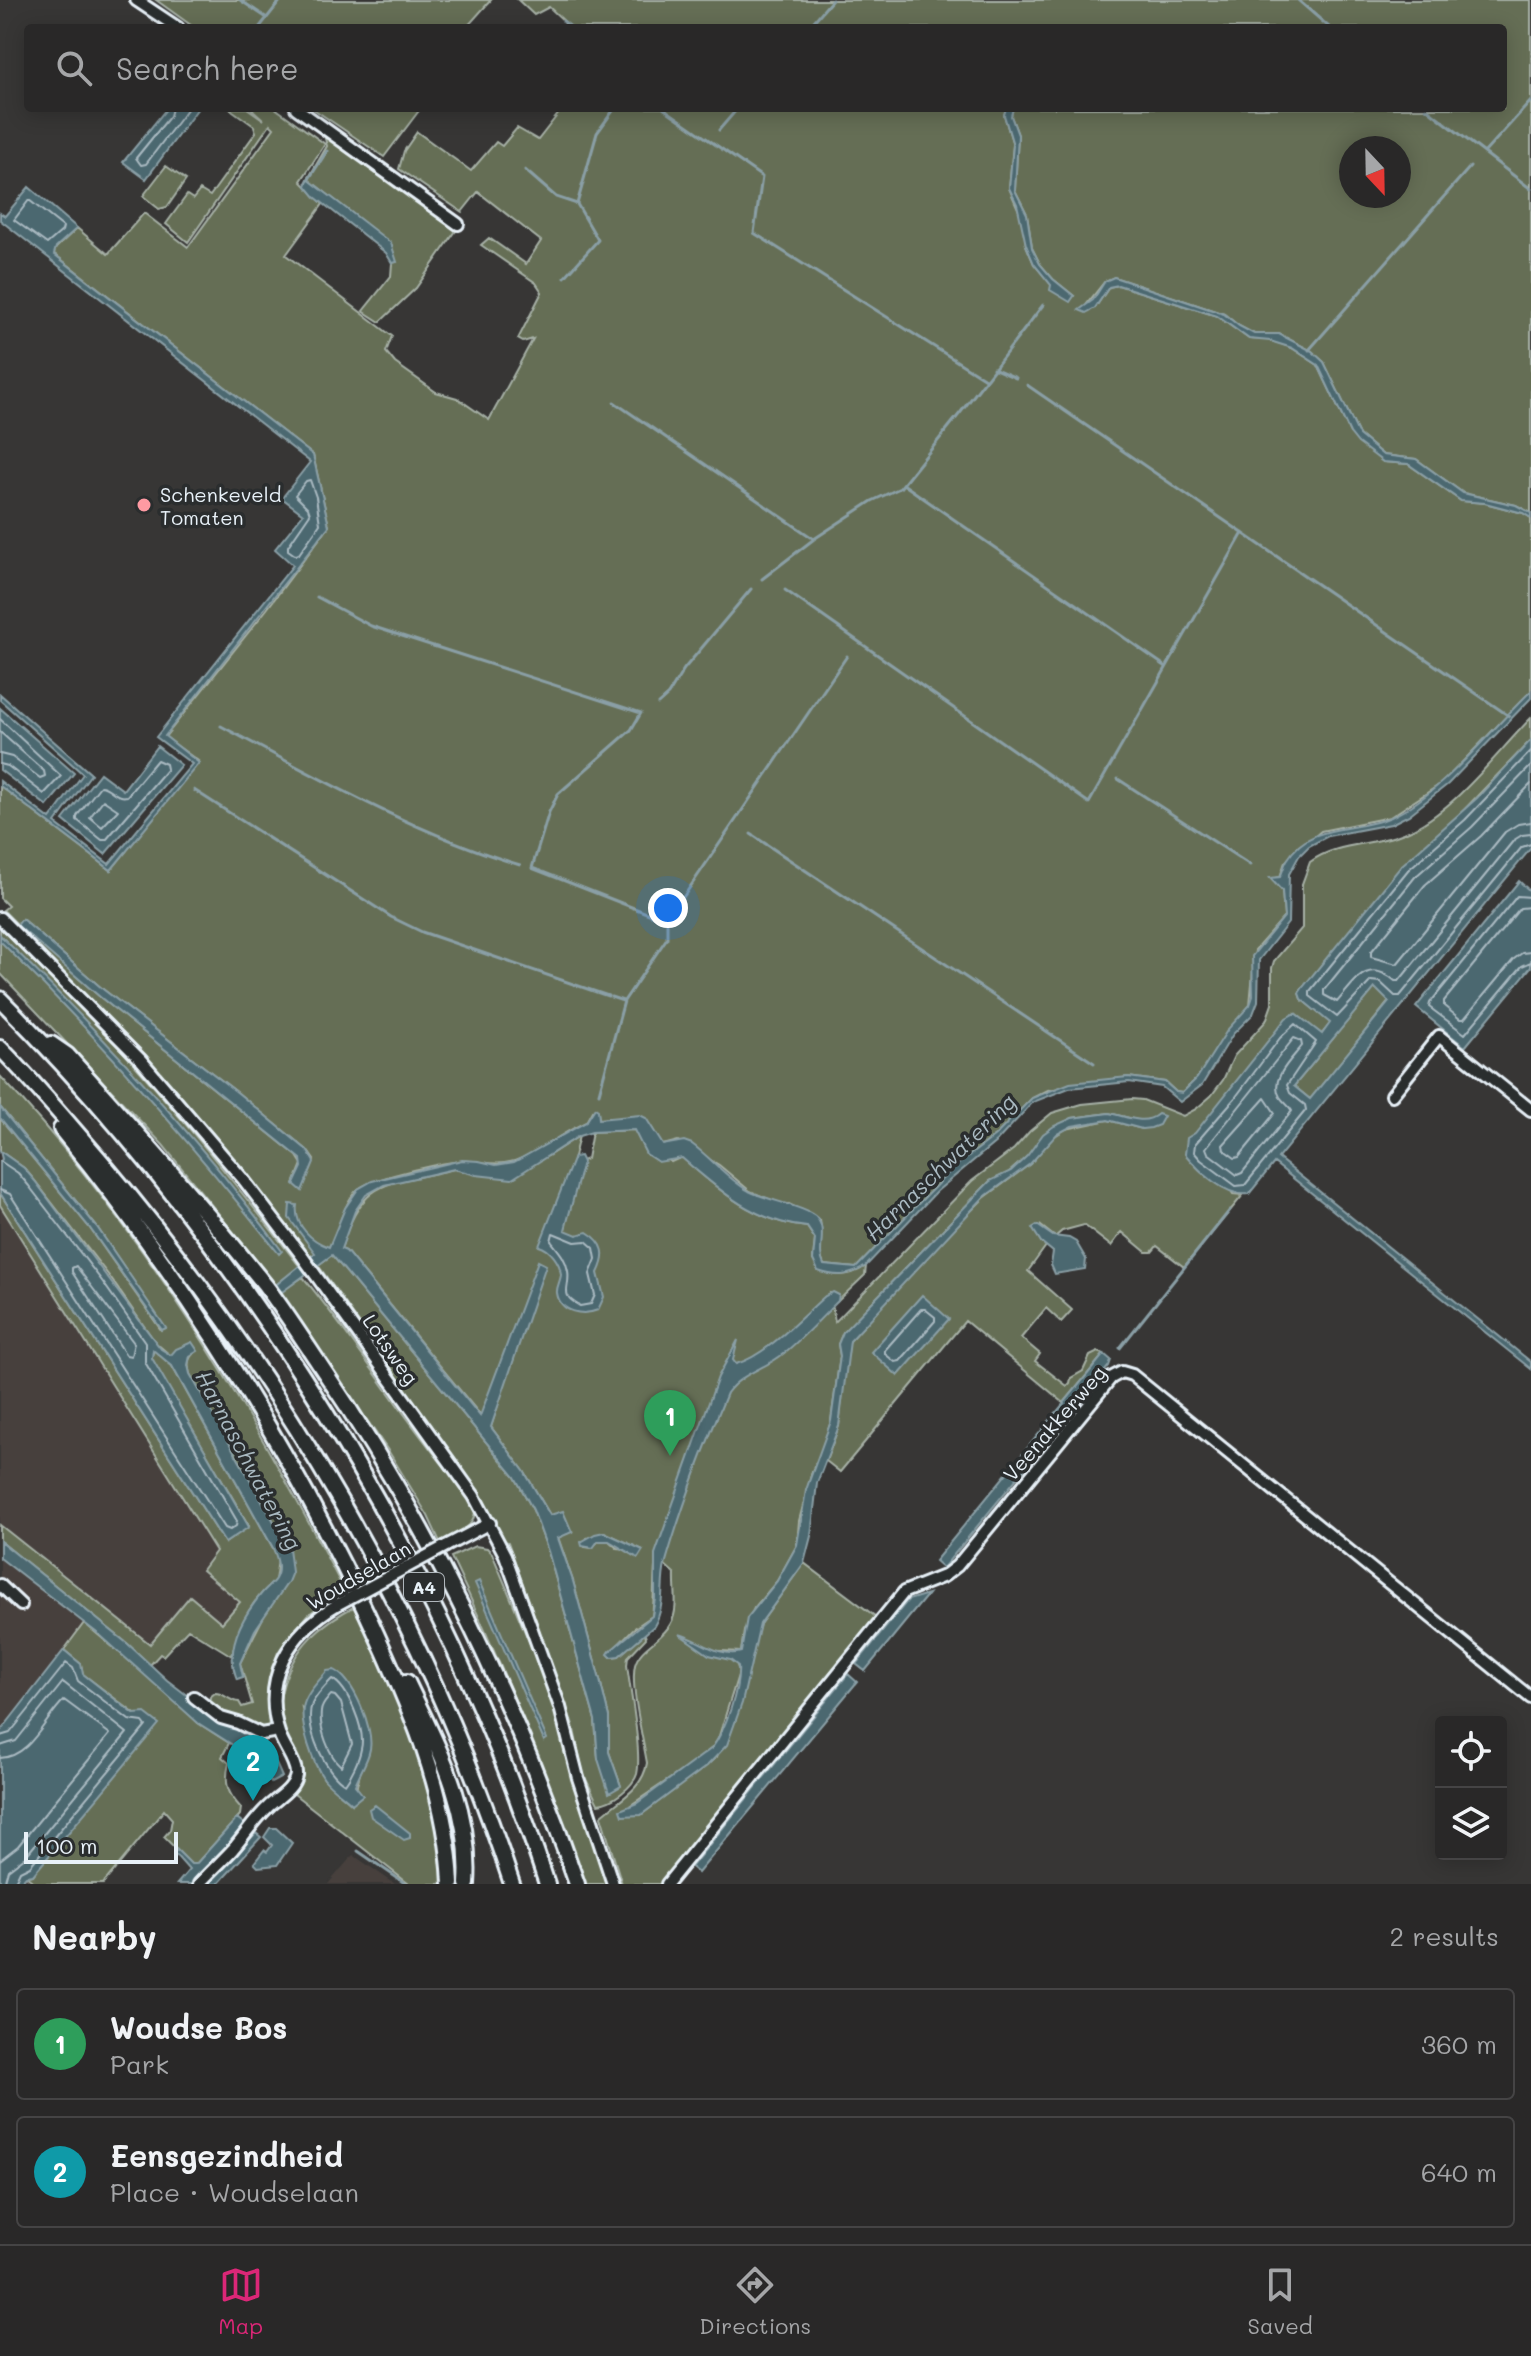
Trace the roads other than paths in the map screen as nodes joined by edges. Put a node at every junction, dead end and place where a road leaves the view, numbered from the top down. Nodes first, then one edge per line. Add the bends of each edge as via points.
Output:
1 (136, 0) edge
2 (172, 24) edge
3 (302, 112) edge
4 (458, 224) dead end
5 (0, 918) edge
6 (0, 999) edge
7 (31, 1030) junction
8 (0, 1048) edge
9 (14, 1062) junction
10 (1392, 1095) dead end
11 (1531, 1110) edge
12 (490, 1523) junction
13 (0, 1585) edge
14 (360, 1599) junction
15 (21, 1605) dead end
16 (194, 1697) dead end
17 (1531, 1698) edge
18 (278, 1731) junction
19 (199, 1884) edge
20 (451, 1884) edge
21 (467, 1884) edge
22 (512, 1884) edge
23 (547, 1884) edge
24 (577, 1884) edge
25 (613, 1884) edge
26 (667, 1884) edge

1 - 2 street
3 - 4 street
5 - 12 street, Lotsweg via 141,1060 243,1179
6 - 7 highway, A4
7 - 23 highway, A4 via 166,1188 254,1304 373,1492 493,1738
7 - 24 highway, A4 via 67,1055 266,1287 377,1454 430,1544 493,1672
8 - 9 highway, A4
9 - 14 highway, A4 via 208,1327 296,1474
9 - 22 highway, A4 via 118,1181 227,1323 292,1422 379,1571 463,1752
10 - 11 street via 1439,1036
12 - 18 street, Woudselaan, bridge via 314,1618 281,1663 274,1690
12 - 25 street, Lotsweg via 560,1707
13 - 15 street
14 - 20 highway, A4 via 432,1771
14 - 21 highway, A4 via 383,1630 447,1768 466,1829
16 - 18 street via 221,1718 261,1734
17 - 26 street, Veenakkerweg via 1122,1372 1111,1378 957,1566 904,1592
18 - 19 street, Woudselaan via 296,1777

